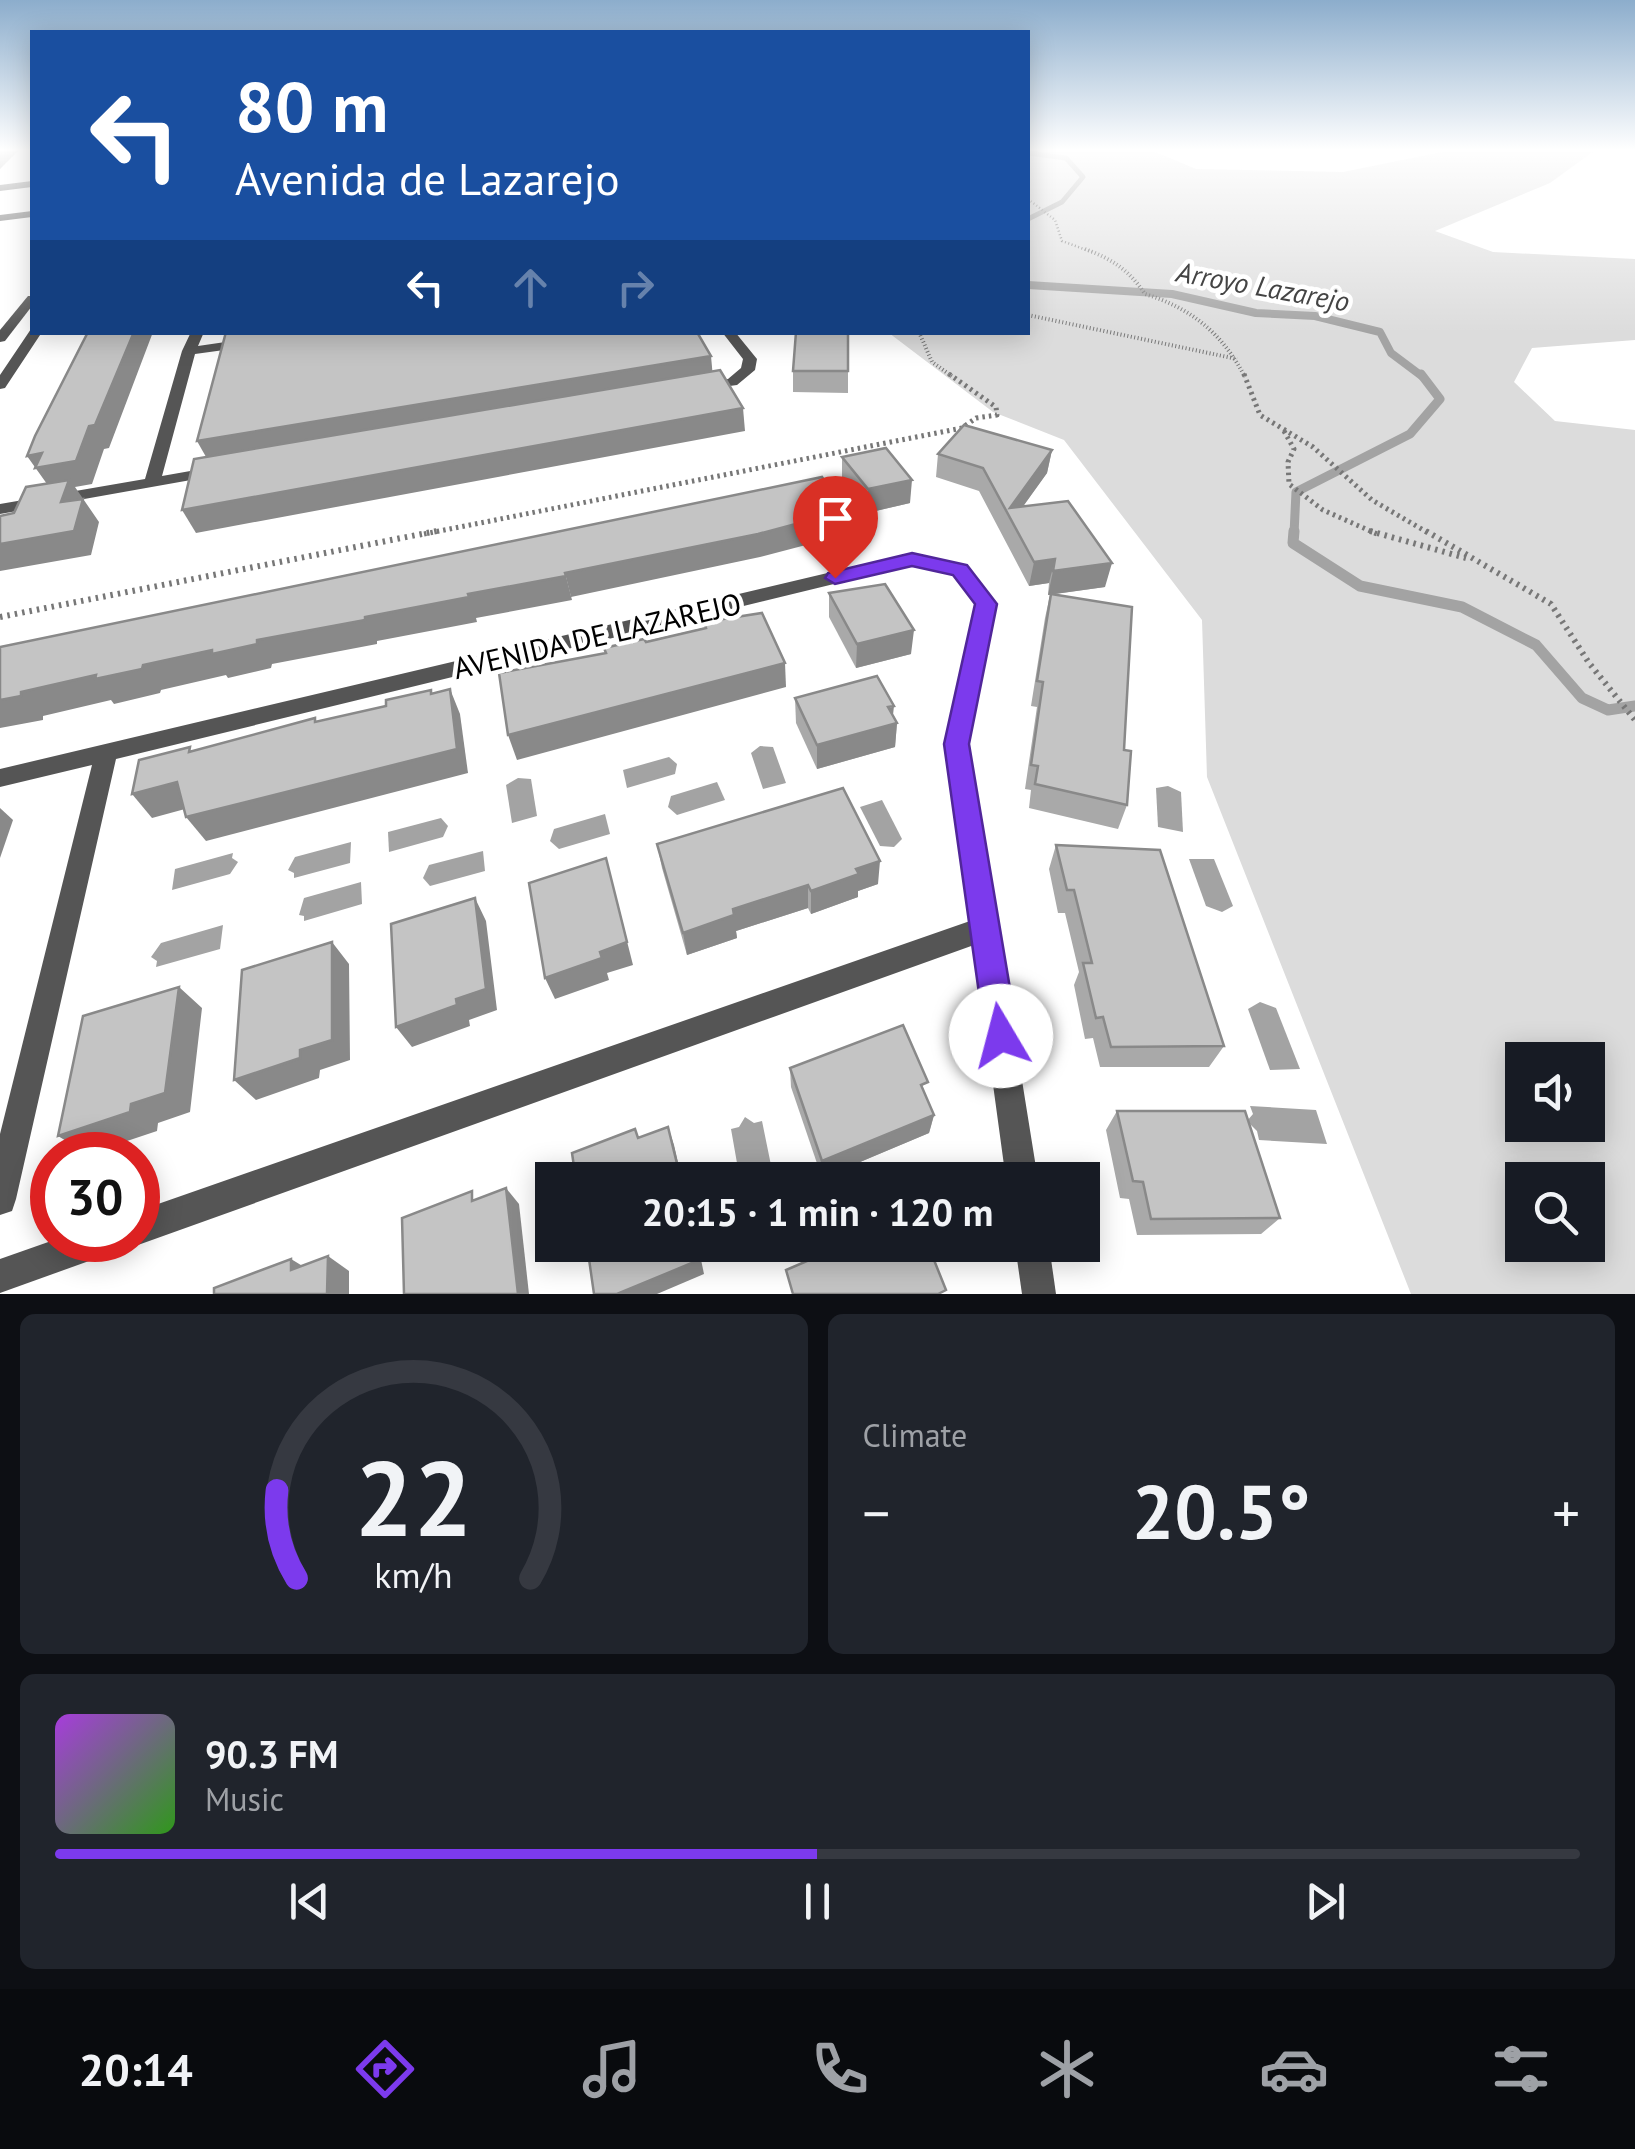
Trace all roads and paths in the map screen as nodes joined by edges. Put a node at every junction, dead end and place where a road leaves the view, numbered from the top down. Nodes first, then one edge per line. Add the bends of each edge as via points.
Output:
1 (1047, 211) edge
2 (30, 214) edge
3 (0, 218) edge
4 (30, 301) edge
5 (1030, 316) edge
6 (34, 335) edge
7 (197, 335) edge
8 (730, 335) edge
9 (921, 335) edge
10 (0, 338) edge
11 (262, 340) edge
12 (189, 351) junction
13 (1239, 359) junction
14 (0, 385) edge
15 (693, 389) edge
16 (1284, 430) junction
17 (229, 469) edge
18 (152, 482) junction
19 (0, 510) edge
20 (1471, 560) junction
21 (0, 616) edge
22 (1635, 720) edge
23 (106, 753) junction
24 (0, 778) edge
25 (986, 928) junction
26 (1019, 1162) edge
27 (0, 1198) edge
28 (160, 1220) edge
29 (40, 1262) edge
30 (1034, 1262) edge
31 (0, 1276) edge
32 (1038, 1294) edge

1 - 13 path via 1061,227 1062,240 1112,259 1145,294 1187,308
2 - 3 street
4 - 10 street
5 - 13 path
6 - 14 street
7 - 12 street
8 - 15 street via 750,359 748,370 732,382
9 - 21 path via 932,362 997,414 962,428
11 - 12 street
12 - 18 street
13 - 16 path via 1260,414
16 - 20 path via 1372,500
16 - 20 path via 1294,449 1289,484 1318,510 1405,544
17 - 18 street
18 - 19 street
20 - 22 path via 1551,604
23 - 24 street, AVENIDA DE LAZAREJO
23 - 25 street, AVENIDA DE LAZAREJO via 912,559 960,570 986,604 957,744
23 - 27 street
25 - 26 street, AVENIDA DE LAZAREJO
25 - 28 street
29 - 31 street
30 - 32 street

